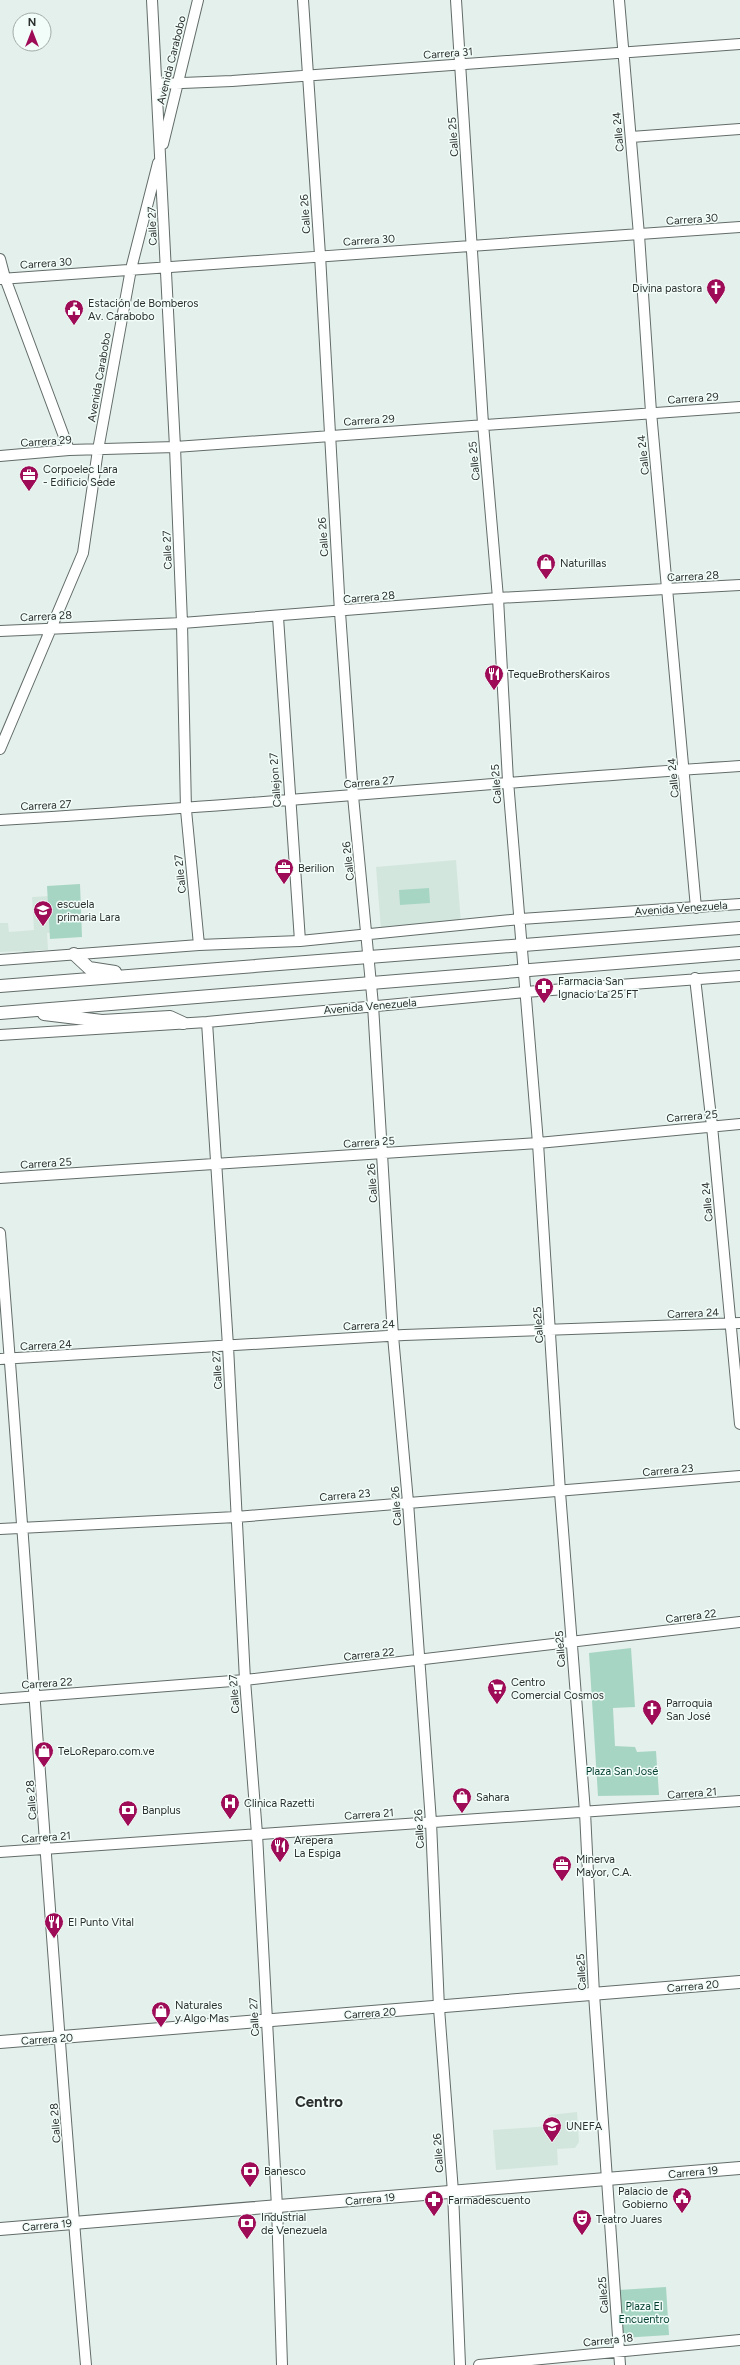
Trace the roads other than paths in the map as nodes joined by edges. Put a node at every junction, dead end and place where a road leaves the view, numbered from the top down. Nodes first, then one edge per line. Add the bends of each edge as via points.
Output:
1 (152, 0) edge
2 (198, 0) edge
3 (303, 0) edge
4 (456, 0) edge
5 (619, 0) edge
6 (740, 44) edge
7 (623, 53) junction
8 (461, 64) junction
9 (308, 75) junction
10 (157, 84) junction
11 (178, 84) junction
12 (740, 129) edge
13 (631, 137) junction
14 (160, 154) junction
15 (740, 227) edge
16 (639, 235) junction
17 (472, 245) junction
18 (320, 255) junction
19 (0, 259) edge
20 (166, 268) junction
21 (131, 269) junction
22 (2, 278) edge
23 (740, 407) edge
24 (651, 412) junction
25 (483, 424) junction
26 (328, 435) junction
27 (175, 447) junction
28 (69, 450) junction
29 (98, 450) junction
30 (0, 456) edge
31 (740, 585) edge
32 (668, 589) junction
33 (498, 598) junction
34 (340, 612) junction
35 (278, 617) junction
36 (182, 623) junction
37 (50, 627) junction
38 (0, 630) edge
39 (0, 749) edge
40 (740, 766) edge
41 (685, 770) junction
42 (508, 781) junction
43 (353, 796) junction
44 (289, 801) junction
45 (186, 810) junction
46 (0, 820) edge
47 (740, 904) edge
48 (696, 908) junction
49 (521, 919) junction
50 (740, 928) edge
51 (367, 935) junction
52 (300, 941) junction
53 (199, 945) junction
54 (521, 945) junction
55 (740, 953) edge
56 (74, 954) junction
57 (368, 956) junction
58 (0, 960) edge
59 (214, 969) junction
60 (524, 970) junction
61 (740, 976) edge
62 (695, 978) junction
63 (370, 982) junction
64 (0, 986) edge
65 (525, 992) junction
66 (373, 1006) junction
67 (30, 1010) junction
68 (0, 1013) edge
69 (207, 1022) junction
70 (183, 1023) junction
71 (0, 1035) edge
72 (740, 1124) edge
73 (712, 1126) junction
74 (538, 1143) junction
75 (382, 1154) junction
76 (217, 1164) junction
77 (0, 1178) edge
78 (0, 1233) edge
79 (735, 1323) edge
80 (550, 1328) junction
81 (393, 1336) junction
82 (228, 1346) junction
83 (5, 1359) edge
84 (740, 1424) edge
85 (740, 1476) edge
86 (560, 1492) junction
87 (408, 1502) junction
88 (236, 1517) junction
89 (24, 1528) junction
90 (0, 1530) edge
91 (740, 1622) edge
92 (572, 1643) junction
93 (418, 1661) junction
94 (245, 1680) junction
95 (34, 1696) junction
96 (0, 1699) edge
97 (740, 1802) edge
98 (585, 1812) junction
99 (431, 1822) junction
100 (257, 1834) junction
101 (46, 1849) junction
102 (0, 1852) edge
103 (740, 1982) edge
104 (594, 1994) junction
105 (439, 2008) junction
106 (266, 2021) junction
107 (61, 2038) junction
108 (0, 2042) edge
109 (740, 2168) edge
110 (606, 2181) junction
111 (453, 2192) junction
112 (277, 2207) junction
113 (74, 2223) junction
114 (0, 2229) edge
115 (740, 2340) edge
116 (619, 2351) junction
117 (86, 2365) edge
118 (282, 2365) edge
119 (460, 2365) edge
120 (479, 2365) edge
121 (620, 2365) edge

1 - 10 street, Calle 27
2 - 11 street, Avenida Carabobo
3 - 9 street, Calle 26
4 - 8 street, Calle 25
5 - 7 street, Calle 24
6 - 7 street, Carrera 31
7 - 8 street, Carrera 31
7 - 13 street, Calle 24
8 - 9 street, Carrera 31
8 - 17 street, Calle 25
9 - 11 street, Carrera 31
9 - 18 street, Calle 26
10 - 11 street, Carrera 31
10 - 14 street, Calle 27
11 - 14 street, Avenida Carabobo
12 - 13 street
13 - 16 street, Calle 24
14 - 20 street, Calle 27
14 - 21 street, Avenida Carabobo
15 - 16 street, Carrera 30
16 - 17 street, Carrera 30
16 - 24 street, Calle 24
17 - 18 street, Carrera 30
17 - 25 street, Calle 25
18 - 20 street, Carrera 30
18 - 26 street, Calle 26
19 - 22 street
20 - 21 street, Carrera 30
20 - 27 street, Calle 27
21 - 22 street, Carrera 30
21 - 29 street, Avenida Carabobo
22 - 28 street
23 - 24 street, Carrera 29
24 - 25 street, Carrera 29
24 - 32 street, Calle 24
25 - 26 street, Carrera 29
25 - 33 street, Calle 25
26 - 27 street, Carrera 29
26 - 34 street, Calle 26
27 - 29 street, Carrera 29
27 - 36 street, Calle 27
28 - 29 street, Carrera 29
28 - 30 street, Carrera 29
29 - 37 street, Avenida Carabobo via 83,553
31 - 32 street, Carrera 28
32 - 33 street, Carrera 28
32 - 41 street, Calle 24
33 - 34 street, Carrera 28
33 - 42 street, Calle 25
34 - 35 street, Carrera 28
34 - 43 street, Calle 26
35 - 36 street, Carrera 28
35 - 44 street, Callejon 27
36 - 37 street, Carrera 28
36 - 45 street, Calle 27
37 - 38 street, Carrera 28
37 - 39 street, Avenida Carabobo
40 - 41 street, Carrera 27
41 - 42 street, Carrera 27
41 - 48 street, Calle 24
42 - 43 street, Carrera 27
42 - 49 street, Calle 25
43 - 44 street, Carrera 27
43 - 51 street, Calle 26
44 - 45 street, Carrera 27
44 - 52 street, Callejon 27
45 - 46 street, Carrera 27
45 - 53 street, Calle 27
47 - 48 street, Avenida Venezuela
48 - 49 street, Avenida Venezuela
49 - 51 street, Avenida Venezuela
49 - 54 street, Calle 25
50 - 54 street
51 - 52 street, Avenida Venezuela
51 - 57 street, Calle 26
52 - 53 street, Avenida Venezuela
53 - 56 street, Avenida Venezuela
54 - 57 street
54 - 60 street, Calle 25
55 - 60 street, Avenida Venezuela
56 - 58 street, Avenida Venezuela
56 - 59 street via 89,968 117,972 190,967
57 - 59 street
57 - 63 street, Calle 26
59 - 64 street
60 - 63 street, Avenida Venezuela
60 - 65 street, Calle25
61 - 62 street, Avenida Venezuela
62 - 65 street, Avenida Venezuela
62 - 73 street, Calle 24
63 - 66 street, Calle 26
63 - 67 street, Avenida Venezuela
65 - 66 street, Avenida Venezuela
65 - 74 street, Calle25
66 - 69 street, Avenida Venezuela
66 - 75 street, Calle 26
67 - 68 street, Avenida Venezuela
67 - 70 street via 102,1021 170,1017
69 - 70 street, Avenida Venezuela
69 - 76 street, Calle 27
70 - 71 street, Avenida Venezuela
72 - 73 street, Carrera 25
73 - 74 street, Carrera 25
73 - 79 street, Calle 24
74 - 75 street, Carrera 25
74 - 80 street, Calle25
75 - 76 street, Carrera 25
75 - 81 street, Calle 26
76 - 77 street, Carrera 25
76 - 82 street, Calle 27
78 - 83 street, Calle 28
79 - 80 street, Carrera 24
79 - 84 street, Calle 24
80 - 81 street, Carrera 24
80 - 86 street, Calle25
81 - 82 street, Carrera 24
81 - 87 street, Calle 26
82 - 83 street, Carrera 24
82 - 88 street, Calle 27
83 - 89 street, Calle 28
85 - 86 street, Carrera 23
86 - 87 street, Carrera 23
86 - 92 street, Calle25
87 - 88 street, Carrera 23
87 - 93 street, Calle 26
88 - 89 street, Carrera 23
88 - 94 street, Calle 27
89 - 90 street, Carrera 23
89 - 95 street, Calle 28
91 - 92 street, Carrera 22
92 - 93 street, Carrera 22
92 - 98 street, Calle25
93 - 94 street, Carrera 22
93 - 99 street, Calle 26
94 - 95 street, Carrera 22
94 - 100 street, Calle 27
95 - 96 street, Carrera 22
95 - 101 street, Calle 28
97 - 98 street, Carrera 21
98 - 99 street, Carrera 21
98 - 104 street, Calle25
99 - 100 street, Carrera 21
99 - 105 street, Calle 26
100 - 101 street, Carrera 21
100 - 106 street, Calle 27
101 - 102 street, Carrera 21
101 - 107 street, Calle 28
103 - 104 street, Carrera 20
104 - 105 street, Carrera 20
104 - 110 street, Calle25
105 - 106 street, Carrera 20
105 - 111 street, Calle 26
106 - 107 street, Carrera 20
106 - 112 street, Calle 27
107 - 108 street, Carrera 20
107 - 113 street, Calle 28
109 - 110 street, Carrera 19
110 - 111 street, Carrera 19
110 - 116 street, Calle25
111 - 112 street, Carrera 19
111 - 119 street, Calle 26
112 - 113 street, Carrera 19
112 - 118 street, Calle 27
113 - 114 street, Carrera 19
113 - 117 street, Calle 28
115 - 116 street, Carrera 18
116 - 120 street, Carrera 18
116 - 121 street, Calle25

